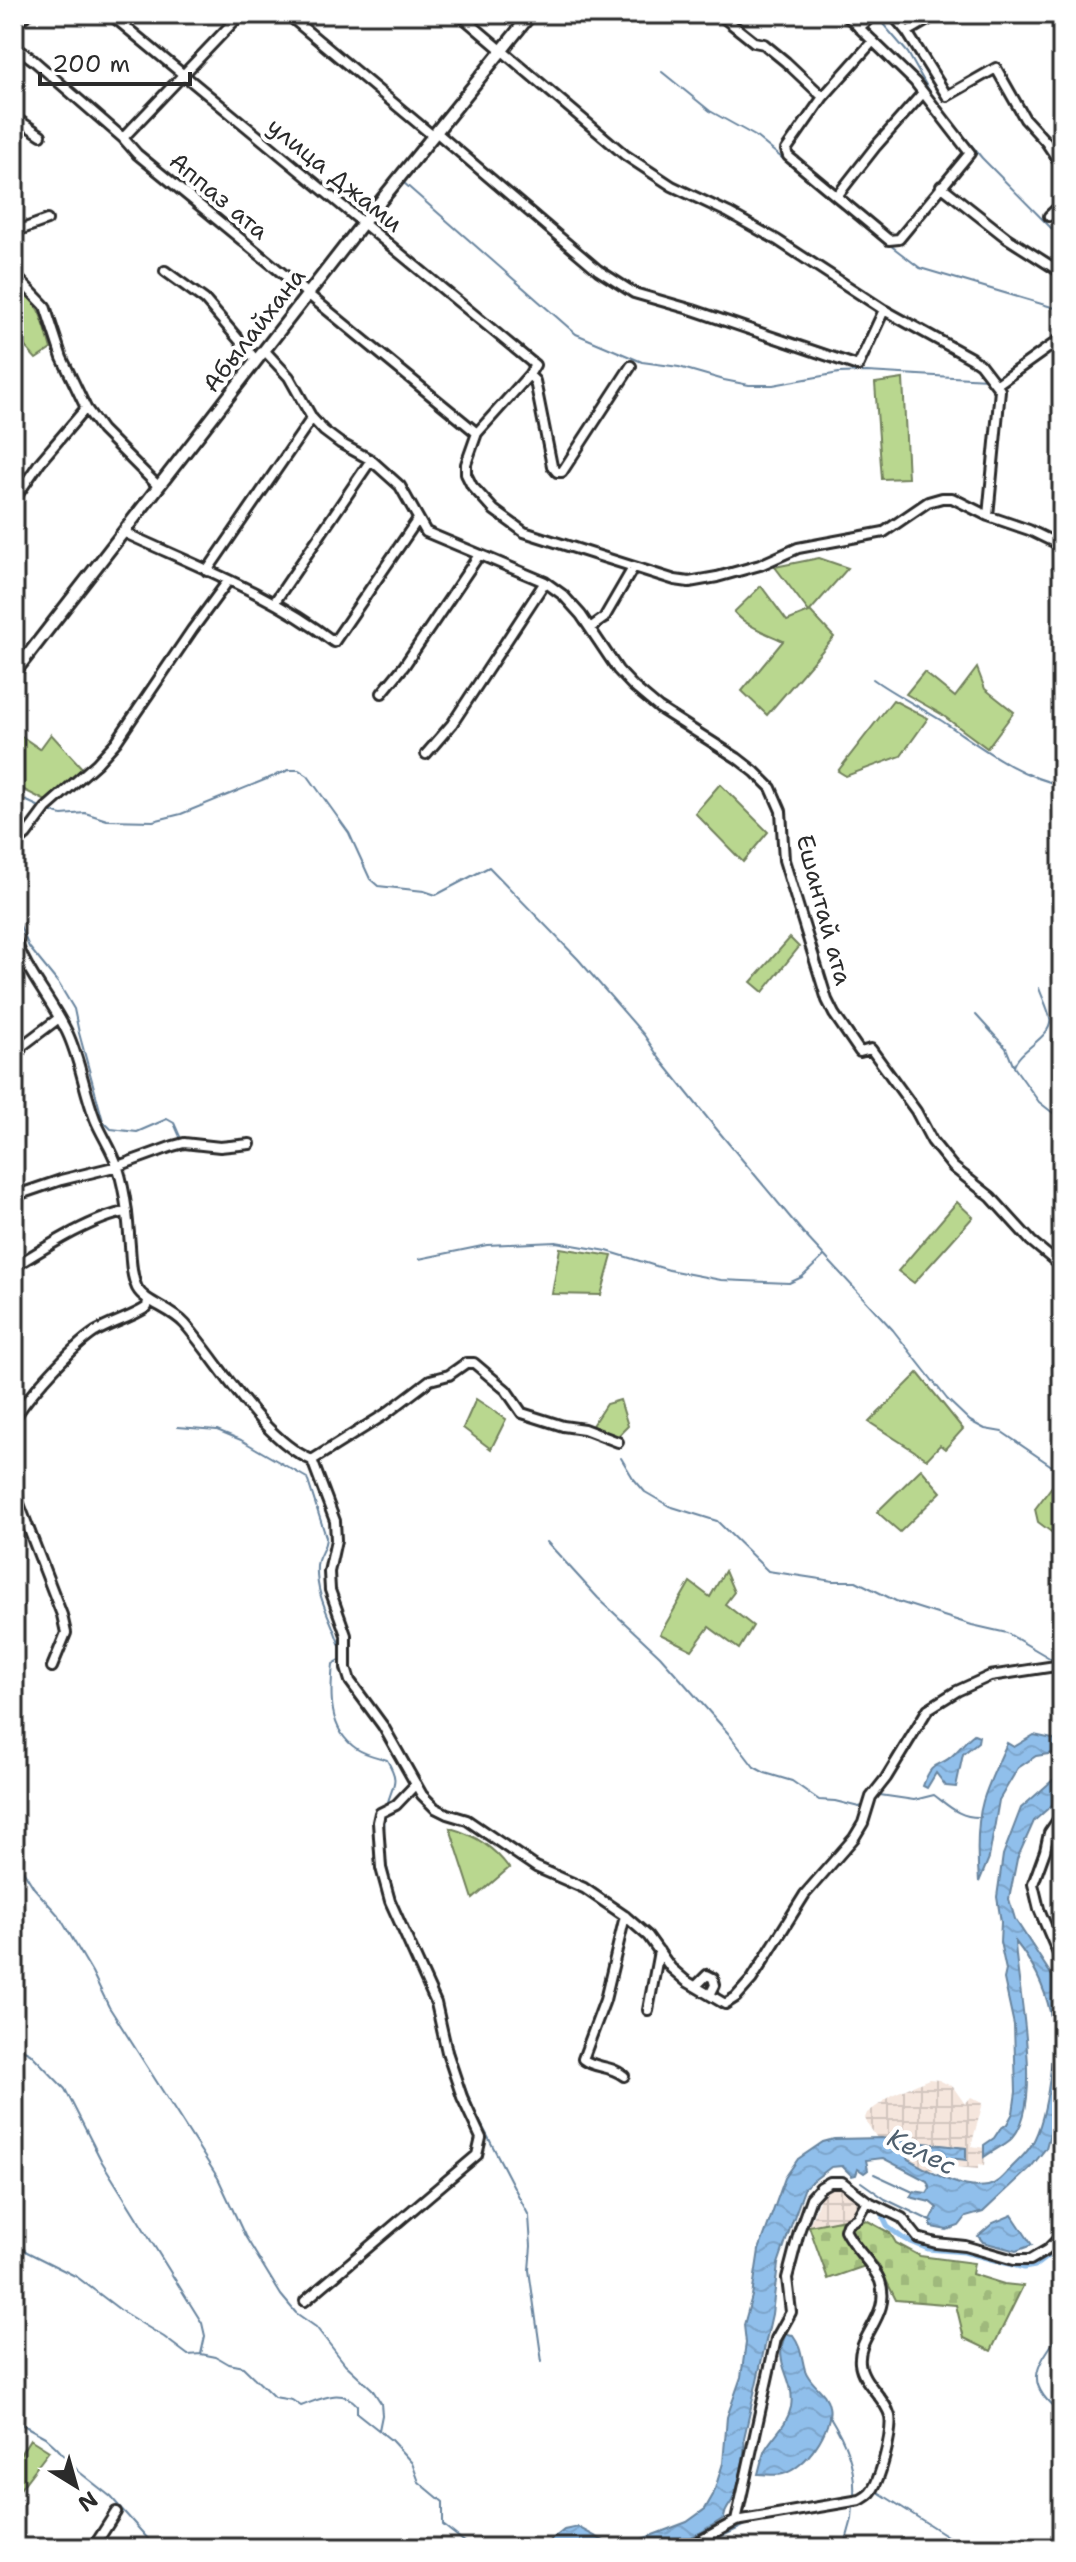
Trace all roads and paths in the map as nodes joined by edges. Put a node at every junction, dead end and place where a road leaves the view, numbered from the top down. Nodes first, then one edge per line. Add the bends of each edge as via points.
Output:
1 (28, 14) edge
2 (110, 14) edge
3 (241, 14) edge
4 (287, 14) edge
5 (459, 14) edge
6 (531, 14) edge
7 (719, 14) edge
8 (845, 14) edge
9 (874, 14) edge
10 (892, 14) edge
11 (938, 14) edge
12 (14, 24) edge
13 (859, 28) junction
14 (907, 32) junction
15 (873, 41) junction
16 (14, 46) edge
17 (502, 49) junction
18 (185, 75) junction
19 (922, 94) junction
20 (823, 97) junction
21 (14, 117) edge
22 (434, 134) junction
23 (41, 135) dead end
24 (123, 138) junction
25 (1062, 166) edge
26 (941, 186) junction
27 (837, 196) junction
28 (1062, 204) edge
29 (1049, 216) dead end
30 (47, 220) dead end
31 (363, 223) junction
32 (14, 232) edge
33 (165, 271) dead end
34 (1062, 273) edge
35 (14, 274) edge
36 (307, 294) junction
37 (884, 310) junction
38 (1062, 338) edge
39 (264, 350) junction
40 (256, 360) junction
41 (631, 366) dead end
42 (529, 375) junction
43 (996, 385) junction
44 (86, 408) junction
45 (312, 418) junction
46 (477, 433) junction
47 (371, 460) junction
48 (158, 486) junction
49 (14, 500) edge
50 (988, 516) junction
51 (418, 519) junction
52 (1062, 521) edge
53 (123, 532) junction
54 (1060, 545) edge
55 (479, 555) junction
56 (633, 568) junction
57 (207, 571) junction
58 (228, 581) junction
59 (545, 582) junction
60 (274, 603) junction
61 (590, 628) junction
62 (14, 673) edge
63 (382, 693) dead end
64 (426, 754) dead end
65 (14, 845) edge
66 (14, 936) edge
67 (59, 1018) junction
68 (18, 1046) edge
69 (14, 1068) edge
70 (250, 1144) dead end
71 (118, 1166) junction
72 (14, 1196) edge
73 (127, 1212) junction
74 (14, 1267) edge
75 (1062, 1267) edge
76 (148, 1300) junction
77 (14, 1420) edge
78 (618, 1442) dead end
79 (14, 1453) edge
80 (312, 1460) junction
81 (1062, 1665) edge
82 (52, 1667) dead end
83 (416, 1784) junction
84 (1062, 1814) edge
85 (625, 1916) junction
86 (659, 1951) junction
87 (1062, 1963) edge
88 (696, 1986) junction
89 (710, 1995) junction
90 (648, 2010) dead end
91 (624, 2076) dead end
92 (867, 2201) junction
93 (1062, 2235) edge
94 (305, 2301) dead end
95 (116, 2512) dead end
96 (736, 2521) junction
97 (93, 2548) edge
98 (687, 2548) edge

1 - 12 street
2 - 18 street, улица Джами
3 - 18 street
4 - 22 street
5 - 17 street
6 - 17 main road, Абылайхана
7 - 20 street via 764,44
8 - 13 street
9 - 13 street
10 - 14 street
11 - 14 street
13 - 15 street
14 - 25 street via 947,96 996,68 1025,119
15 - 19 street
15 - 20 street
16 - 24 street, Аппаз ата
17 - 22 main road, Абылайхана
17 - 37 street via 635,162 810,260
18 - 24 street
18 - 31 street, улица Джами
19 - 26 street via 970,153
19 - 27 street
20 - 27 street via 786,150
21 - 23 street
22 - 31 main road, Абылайхана
22 - 37 street via 598,270 634,293 858,366
24 - 36 street, Аппаз ата
26 - 27 street via 899,239 889,240
26 - 34 street
28 - 29 street
30 - 32 street
31 - 36 main road, Абылайхана
31 - 42 street, улица Джами via 535,365
33 - 40 street via 205,300
35 - 44 street via 45,306
36 - 39 main road, Абылайхана
36 - 46 street, Аппаз ата
37 - 43 street via 980,364
38 - 43 street
39 - 40 main road, Абылайхана
39 - 45 street, Ешантай ата via 289,377
40 - 48 main road, Абылайхана
41 - 42 street via 562,472 552,466 535,381
42 - 46 street
43 - 50 street via 1000,390
44 - 48 street
44 - 49 street
45 - 47 street, Ешантай ата via 340,443
45 - 57 street
46 - 56 street via 466,474 494,510 524,532
47 - 51 street, Ешантай ата via 400,486
47 - 60 street
48 - 53 main road, Абылайхана
50 - 54 street
50 - 56 street via 942,498 884,532 816,543 717,577 689,582
51 - 55 street, Ешантай ата via 426,532
51 - 60 street via 334,642
52 - 54 street
53 - 57 street
53 - 62 main road, Абылайхана
55 - 59 street, Ешантай ата
55 - 63 street
56 - 61 street via 604,618
57 - 58 street
58 - 60 street
58 - 65 street via 116,742
59 - 61 street, Ешантай ата
59 - 64 street via 452,724
61 - 75 street, Ешантай ата via 634,687 771,788 781,811 784,860 834,1014 860,1052 871,1049 953,1167
66 - 67 street
67 - 68 street
67 - 71 street via 94,1117
68 - 69 street
70 - 71 street via 184,1143
71 - 72 street
71 - 73 street
73 - 74 street via 113,1213
73 - 76 street via 133,1275
76 - 77 street via 147,1307 80,1345 27,1399
76 - 80 street via 182,1320 226,1381 280,1439
78 - 80 street via 522,1413 506,1390 474,1363 466,1363 430,1380
79 - 82 street via 18,1501 66,1633
80 - 83 street via 335,1521 330,1590 346,1635 350,1681
81 - 89 street via 990,1676 928,1709 871,1797 854,1838 805,1894 752,1979 725,2004
83 - 85 street via 435,1808 467,1820 536,1867 584,1888
83 - 94 street via 380,1813 381,1868 390,1901 436,2003 447,2052 481,2138 477,2155
84 - 87 street via 1049,1833 1033,1884
85 - 86 street
85 - 91 street via 605,2000 583,2059
86 - 88 street via 671,1968
86 - 90 street
88 - 89 street
88 - 89 street via 707,1975 713,1978
92 - 93 street via 902,2218 913,2235 924,2240 1014,2260 1033,2259
92 - 96 street via 837,2181 811,2198 787,2278 791,2312 776,2339
92 - 96 street via 845,2230 876,2273 882,2291 880,2310 860,2357 865,2376 890,2417 879,2475 860,2500
95 - 97 street
96 - 98 street

